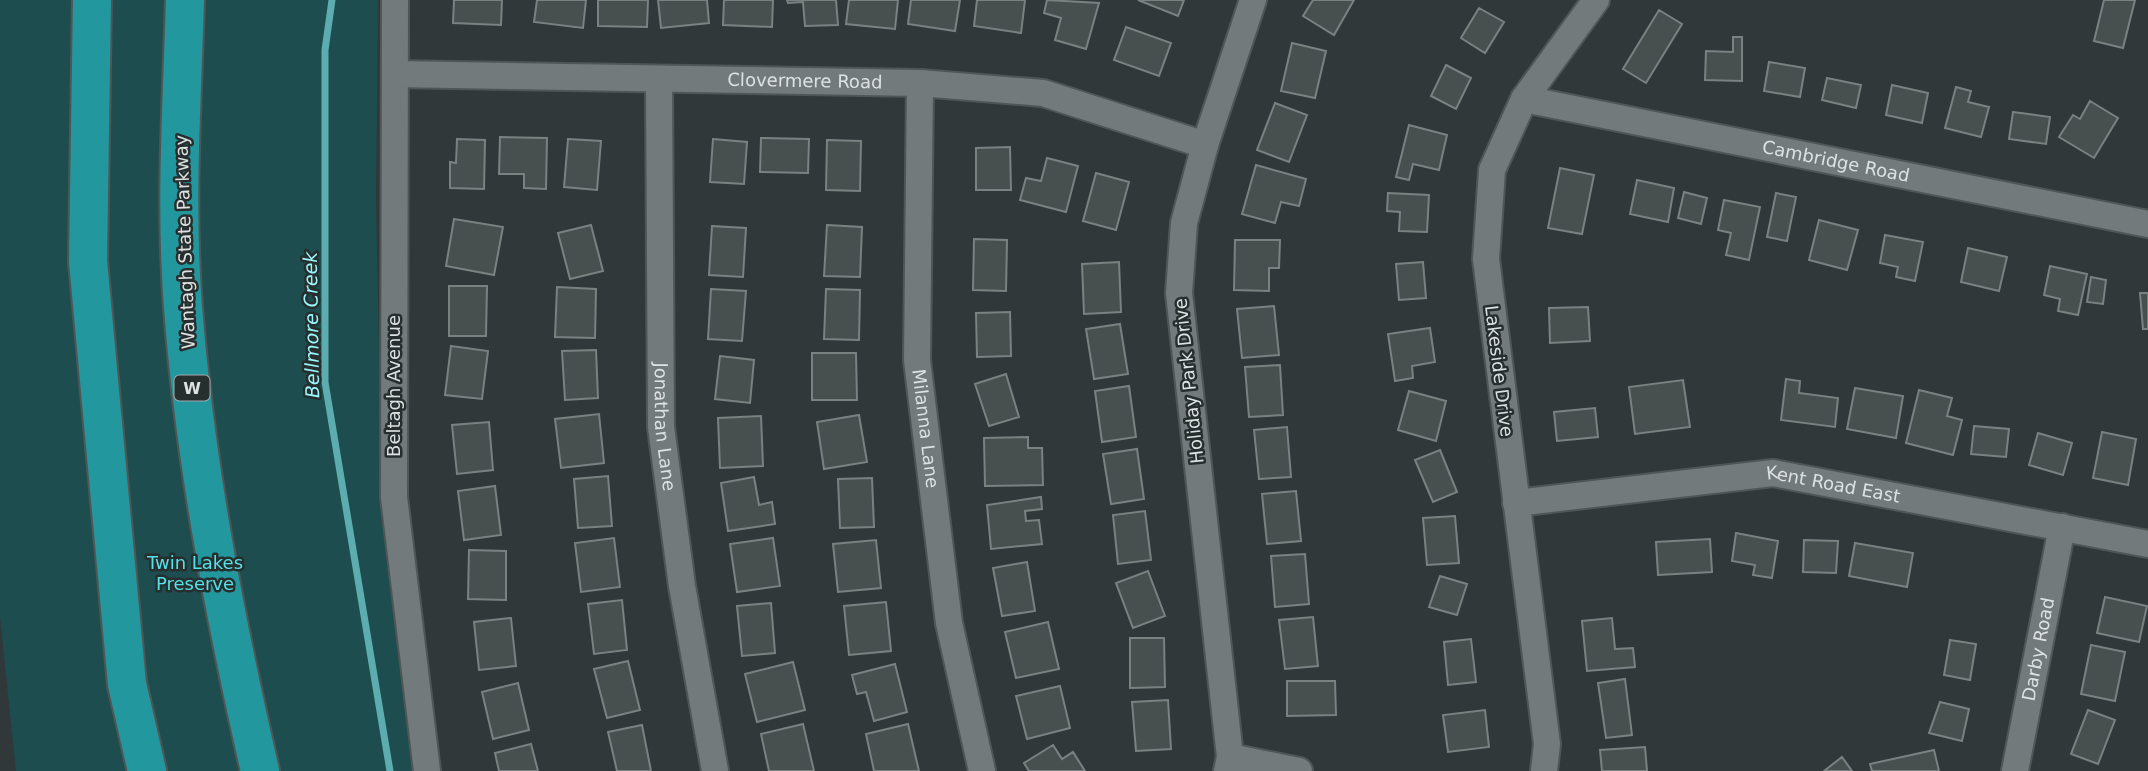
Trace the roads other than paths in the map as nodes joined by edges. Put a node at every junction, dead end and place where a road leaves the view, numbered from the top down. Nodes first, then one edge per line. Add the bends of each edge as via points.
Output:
1 (92, 0) edge
2 (185, 0) edge
3 (395, 0) edge
4 (1253, 0) edge
5 (1596, 0) edge
6 (395, 74) junction
7 (659, 81) junction
8 (920, 83) junction
9 (1524, 99) junction
10 (1205, 145) junction
11 (2148, 224) edge
12 (1516, 503) junction
13 (2062, 527) junction
14 (2148, 544) edge
15 (1229, 764) edge
16 (147, 771) edge
17 (260, 771) edge
18 (427, 771) edge
19 (715, 771) edge
20 (982, 771) edge
21 (1299, 771) edge
22 (1544, 771) edge
23 (2015, 771) edge

1 - 16 highway via 88,261 127,684
2 - 17 highway, Wantagh State Parkway / W via 179,182 183,306 225,614
3 - 6 street, Beltagh Avenue
4 - 10 street, Holiday Park Drive
5 - 9 street, Lakeside Drive
6 - 7 street, Clovermere Road
6 - 18 street, Beltagh Avenue via 394,497
7 - 8 street, Clovermere Road
7 - 19 street, Jonathan Lane via 661,427 682,586
8 - 10 street, Clovermere Road via 1044,93
8 - 20 street, Milanna Lane via 917,360 948,623
9 - 11 street, Cambridge Road
9 - 12 street, Lakeside Drive via 1492,170 1486,259
10 - 15 street, Holiday Park Drive via 1184,223 1180,293
12 - 13 street, Kent Road East via 1773,473
12 - 22 street, Lakeside Drive via 1547,744
13 - 14 street, Kent Road East
13 - 23 street, Darby Road
15 - 21 street

